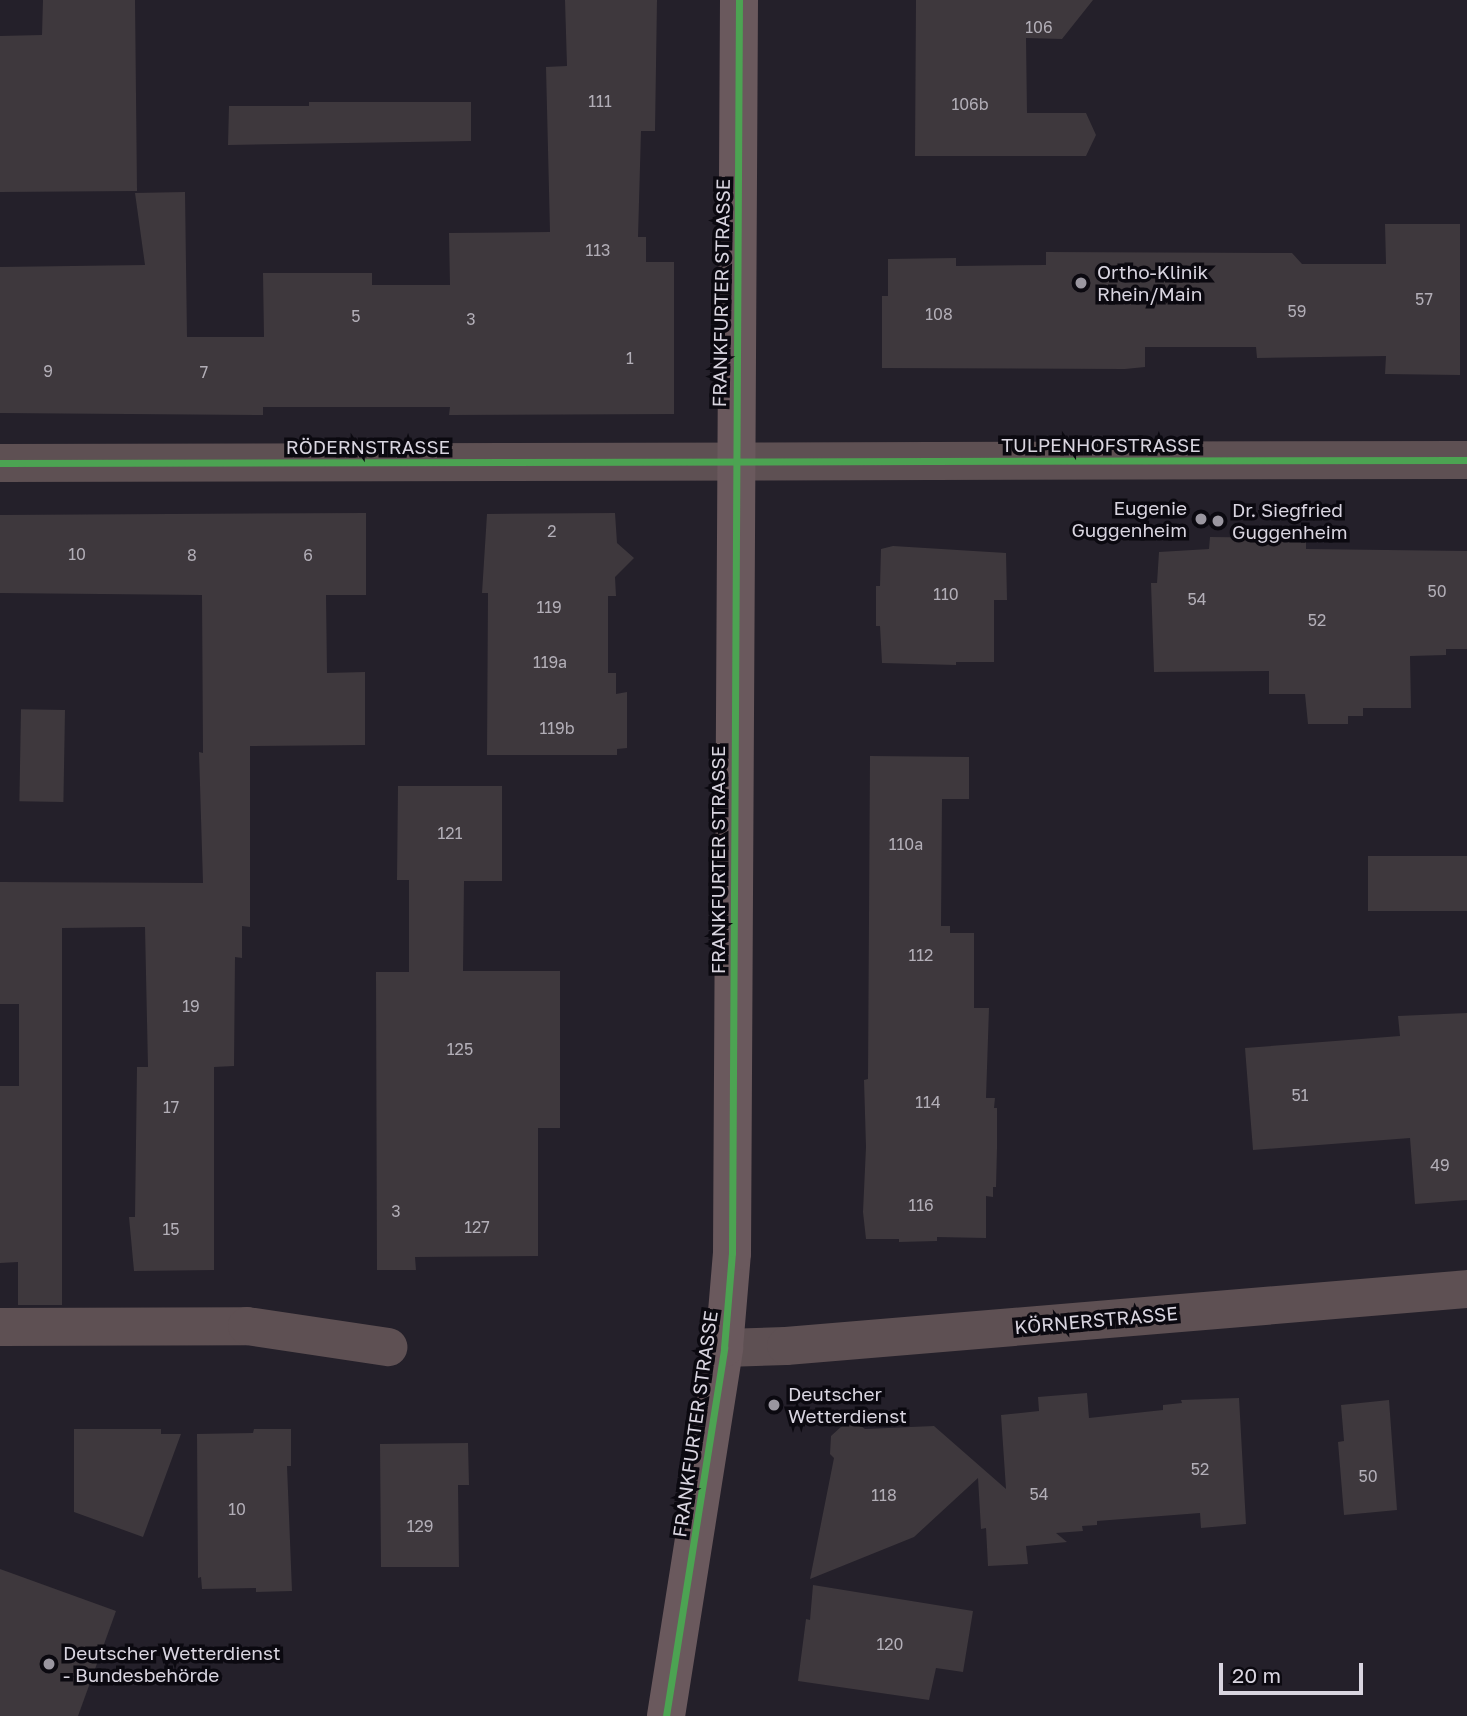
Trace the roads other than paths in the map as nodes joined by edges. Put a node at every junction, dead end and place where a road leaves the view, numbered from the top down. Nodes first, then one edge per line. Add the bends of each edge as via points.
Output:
1 (740, 0) edge
2 (1467, 460) edge
3 (736, 462) junction
4 (0, 463) edge
5 (1467, 1289) edge
6 (0, 1327) edge
7 (388, 1348) dead end
8 (724, 1348) junction
9 (666, 1716) edge

1 - 3 main road, FRANKFURTER STRASSE
2 - 3 street, TULPENHOFSTRASSE
3 - 4 street, RÖDERNSTRASSE
3 - 8 main road, FRANKFURTER STRASSE via 732,1253
5 - 8 street, KÖRNERSTRASSE
6 - 7 street via 247,1326
8 - 9 main road, FRANKFURTER STRASSE

